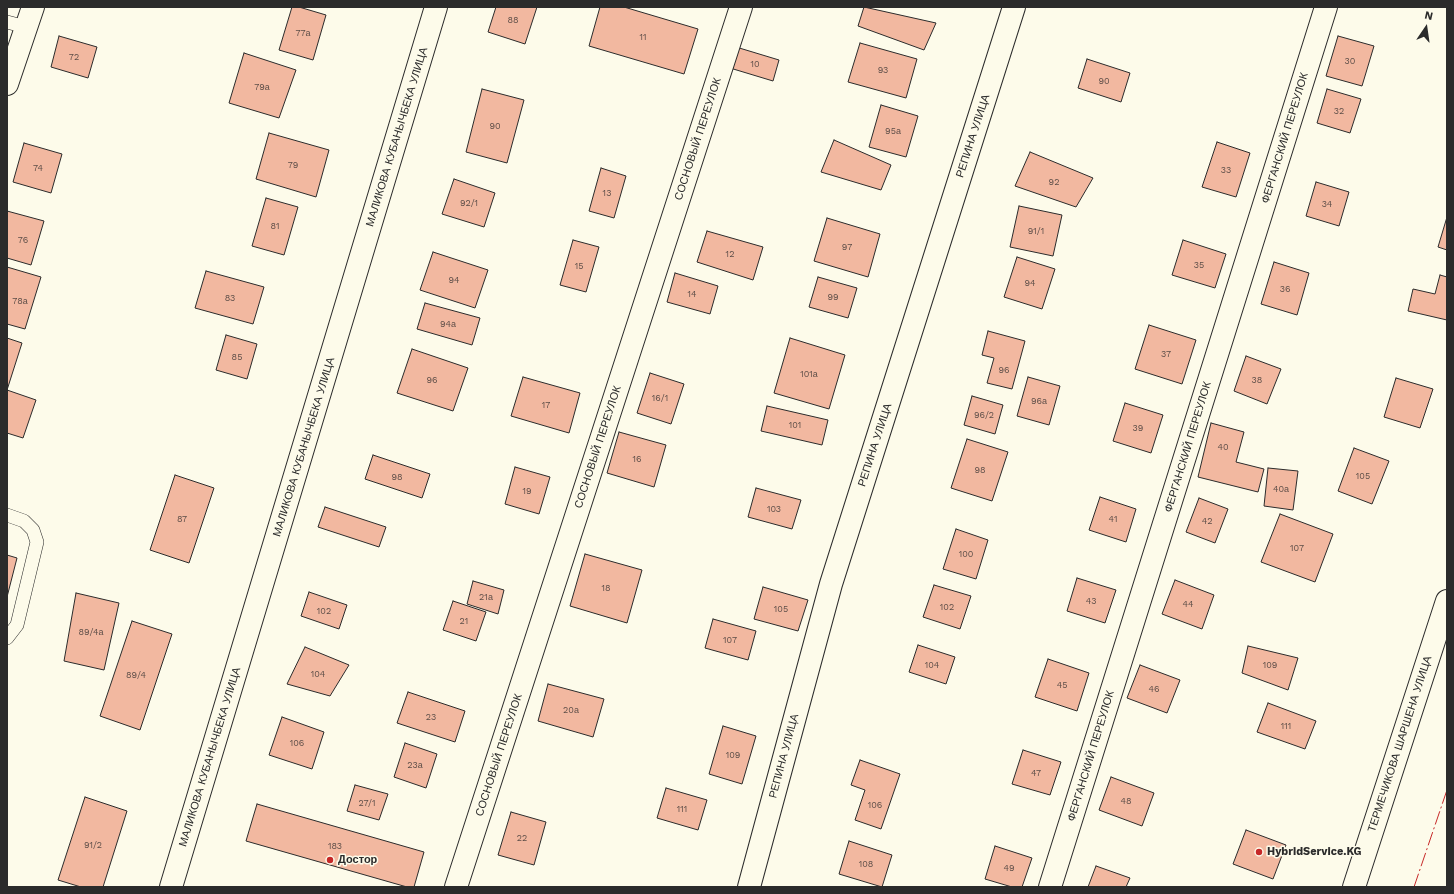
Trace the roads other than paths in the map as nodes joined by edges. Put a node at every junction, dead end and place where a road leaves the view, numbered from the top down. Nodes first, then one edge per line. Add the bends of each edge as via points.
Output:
1 (33, 7) edge
2 (436, 7) edge
3 (741, 7) edge
4 (1014, 7) edge
5 (1326, 7) edge
6 (16, 25) edge
7 (7, 84) edge
8 (7, 515) edge
9 (1447, 602) edge
10 (7, 638) edge
11 (171, 887) edge
12 (456, 887) edge
13 (748, 887) edge
14 (1050, 887) edge
15 (1354, 887) edge

1 - 6 street
2 - 11 street, МАЛИКОВА КУБАНЫЧБЕКА УЛИЦА
3 - 12 street, СОСНОВЫЙ ПЕРЕУЛОК
4 - 13 street, РЕПИНА УЛИЦА via 831,584
5 - 14 street, ФЕРГАНСКИЙ ПЕРЕУЛОК
6 - 7 street
8 - 10 lane via 24,522 33,530 37,542 17,625
9 - 15 street, ТЕРМЕЧИКОВА ШАРШЕНА УЛИЦА

